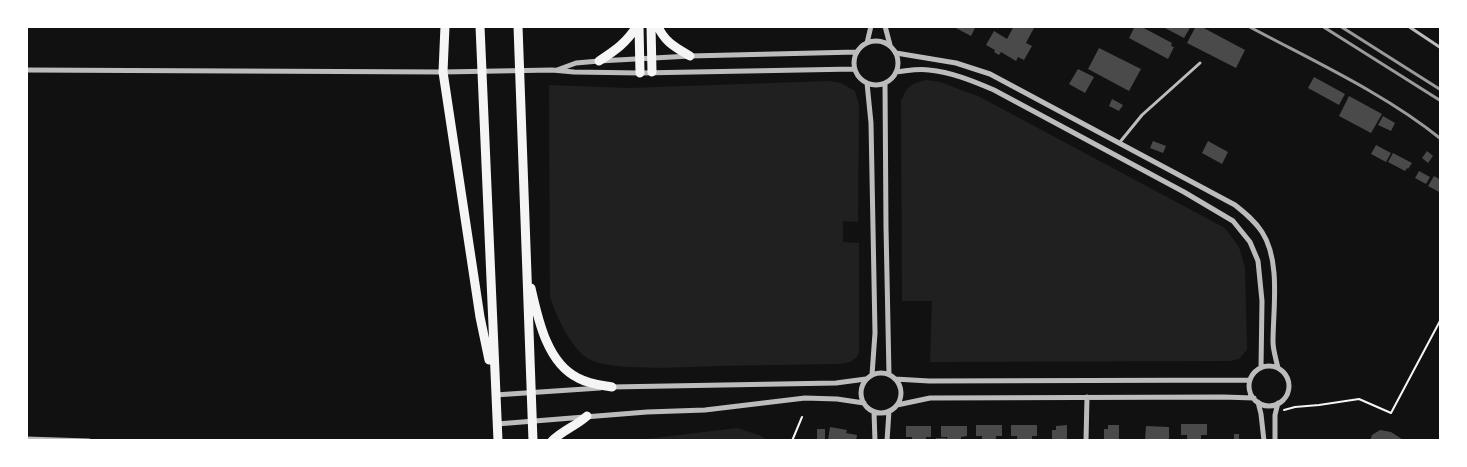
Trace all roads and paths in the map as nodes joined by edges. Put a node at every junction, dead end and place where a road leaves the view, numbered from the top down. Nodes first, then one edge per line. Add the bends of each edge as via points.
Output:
1 (445, 26) edge
2 (480, 26) edge
3 (518, 26) edge
4 (522, 26) edge
5 (638, 26) edge
6 (651, 26) edge
7 (658, 26) edge
8 (871, 26) edge
9 (885, 26) edge
10 (1408, 26) edge
11 (867, 42) junction
12 (890, 45) junction
13 (1441, 48) edge
14 (857, 52) junction
15 (896, 53) junction
16 (690, 56) junction
17 (652, 58) junction
18 (640, 60) junction
19 (599, 61) junction
20 (518, 63) junction
21 (1200, 63) dead end
22 (855, 68) junction
23 (26, 70) edge
24 (554, 70) junction
25 (446, 72) junction
26 (652, 72) junction
27 (896, 72) junction
28 (640, 73) junction
29 (867, 83) junction
30 (886, 83) junction
31 (1120, 142) junction
32 (526, 268) junction
33 (1441, 319) edge
34 (1261, 368) junction
35 (1278, 368) junction
36 (872, 375) junction
37 (889, 375) junction
38 (866, 379) junction
39 (895, 379) junction
40 (1250, 380) junction
41 (495, 384) junction
42 (612, 387) junction
43 (531, 393) junction
44 (495, 395) junction
45 (1086, 397) junction
46 (1256, 400) junction
47 (864, 403) junction
48 (1278, 403) junction
49 (897, 405) junction
50 (889, 411) junction
51 (874, 412) junction
52 (1275, 414) junction
53 (587, 416) junction
54 (802, 418) dead end
55 (531, 422) junction
56 (497, 424) junction
57 (26, 440) edge
58 (89, 441) edge
59 (498, 441) edge
60 (532, 441) edge
61 (552, 441) edge
62 (792, 441) edge
63 (876, 441) edge
64 (887, 441) edge
65 (1086, 441) edge
66 (1264, 441) edge
67 (1275, 441) edge

1 - 25 main road
2 - 41 main road
3 - 20 main road
4 - 20 main road
5 - 18 main road
5 - 19 main road via 620,48
6 - 17 main road
7 - 16 main road via 668,43
8 - 11 street
9 - 12 street
10 - 13 lane
11 - 12 street via 880,41
11 - 14 street
12 - 15 street
14 - 16 street
14 - 22 street
15 - 27 street
15 - 31 street via 956,63 990,74
16 - 17 street
17 - 18 street
17 - 26 main road
18 - 19 street
18 - 28 main road
19 - 24 street via 576,63
20 - 32 main road
21 - 31 lane via 1142,115
22 - 26 street
22 - 29 street
23 - 25 street
24 - 25 street
24 - 28 street
25 - 41 main road via 480,317
26 - 28 street
27 - 30 street
27 - 34 street via 939,71 994,90 1233,221 1250,242 1258,261 1262,301
29 - 30 street
29 - 36 street via 871,123
30 - 37 street
31 - 35 street via 1235,205 1263,233 1272,257 1273,344
32 - 42 main road via 536,310 557,361 579,379
32 - 43 main road
33 - 52 path via 1391,413 1359,398 1295,407
34 - 35 street
34 - 40 street
35 - 48 street via 1288,381 1288,390
36 - 37 street
36 - 38 street
37 - 39 street
38 - 42 street via 836,383
38 - 47 street via 861,391
39 - 40 street
39 - 49 street via 901,394
40 - 46 street via 1250,393
41 - 44 main road
42 - 43 street
43 - 44 street
43 - 55 main road
44 - 56 main road
45 - 46 street
45 - 49 street via 930,398
45 - 65 street
46 - 48 street via 1264,405
46 - 66 street via 1262,414
47 - 51 street
47 - 53 street via 836,398 805,398 705,410
48 - 52 street
49 - 50 street
50 - 51 street
50 - 64 street
51 - 63 street
52 - 67 street
53 - 55 street
53 - 61 main road
54 - 62 path
55 - 56 street
55 - 60 main road
56 - 59 main road
57 - 58 street

